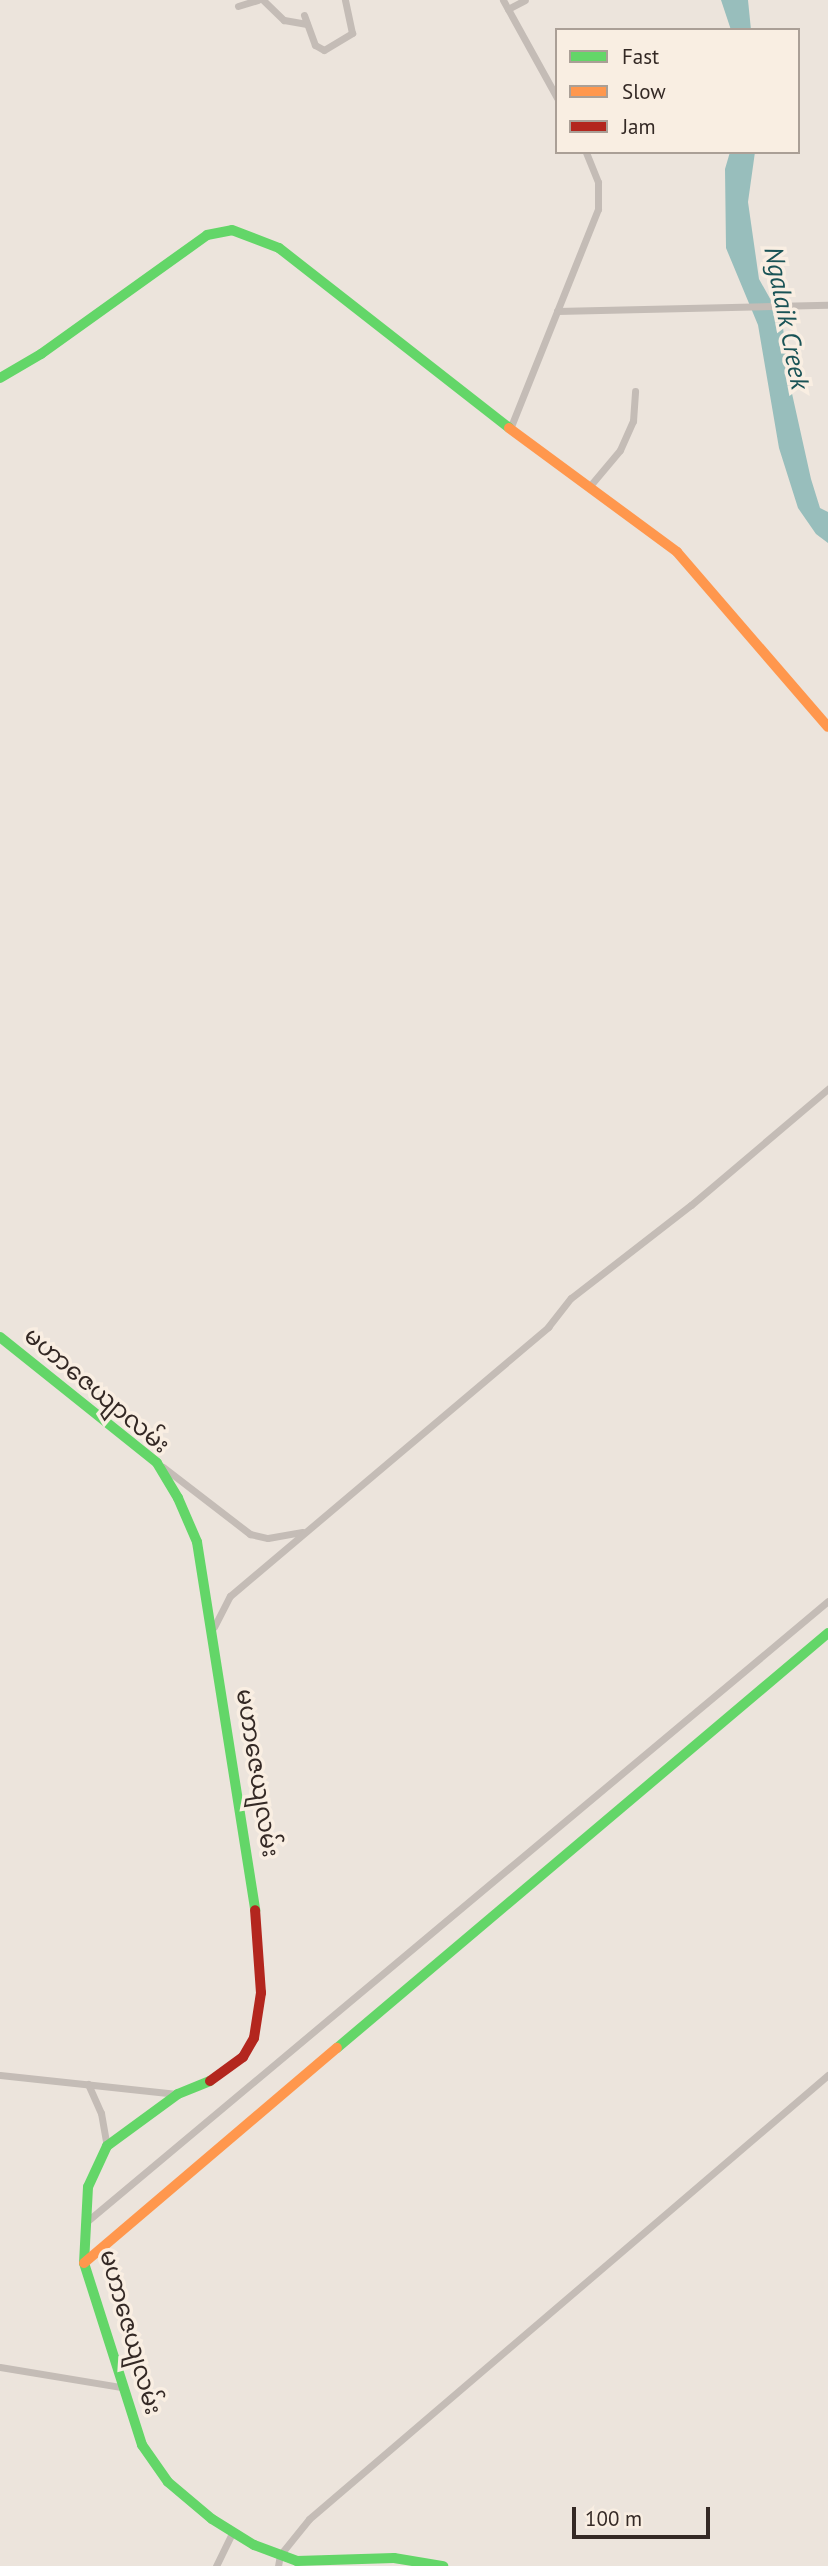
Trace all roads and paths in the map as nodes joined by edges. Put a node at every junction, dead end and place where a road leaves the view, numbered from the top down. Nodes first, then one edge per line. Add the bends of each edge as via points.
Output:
1 (261, 0) edge
2 (345, 0) edge
3 (503, 0) edge
4 (525, 0) edge
5 (238, 6) dead end
6 (508, 9) junction
7 (304, 15) dead end
8 (307, 24) junction
9 (555, 94) edge
10 (587, 154) edge
11 (828, 305) edge
12 (557, 311) junction
13 (0, 378) edge
14 (635, 391) dead end
15 (510, 429) junction
16 (589, 487) junction
17 (828, 727) edge
18 (828, 1089) edge
19 (0, 1337) edge
20 (157, 1463) junction
21 (306, 1531) junction
22 (205, 1595) joint
23 (828, 1601) edge
24 (214, 1628) junction
25 (828, 1633) edge
26 (0, 2075) edge
27 (828, 2075) edge
28 (88, 2084) junction
29 (178, 2094) junction
30 (107, 2146) junction
31 (84, 2224) junction
32 (84, 2263) junction
33 (0, 2367) edge
34 (121, 2387) junction
35 (233, 2531) junction
36 (279, 2560) edge
37 (216, 2566) edge
38 (443, 2566) edge

1 - 5 street
1 - 8 street via 284,20
2 - 8 street via 354,27 348,38 319,50
3 - 6 street
4 - 6 street
6 - 9 street
7 - 8 street
10 - 12 street via 596,171 599,201
11 - 12 street
12 - 15 street
13 - 15 street via 41,354 206,235 232,230 279,248
14 - 16 street via 633,421 620,450
15 - 16 street
16 - 17 street via 677,552
18 - 21 street via 691,1206 572,1298 548,1327
19 - 20 street, မဟာဇေယျာလမ်း
20 - 21 street via 250,1534 268,1538
20 - 22 street, မဟာဇေယျာလမ်း via 197,1542
21 - 24 street via 230,1596
22 - 24 street, မဟာဇေယျလမ်း
23 - 31 street
24 - 29 street, မဟာဇေယျလမ်း via 248,1844 261,1993 254,2038 243,2057 220,2077
25 - 32 street
26 - 28 street
27 - 36 street via 309,2519
28 - 29 street
28 - 30 street via 101,2113
29 - 30 street, မဟာဇေယျလမ်း
30 - 31 street, မဟာဇေယျလမ်း via 88,2187
31 - 32 street, မဟာဇေယျလမ်း
32 - 34 street, မဟာဇေယျလမ်း
33 - 34 street
34 - 35 street, မဟာဇေယျလမ်း via 142,2445 168,2482
35 - 36 street, မဟာဇေယျလမ်း
35 - 37 street
36 - 38 street, မဟာဇေယျလမ်း via 394,2558

